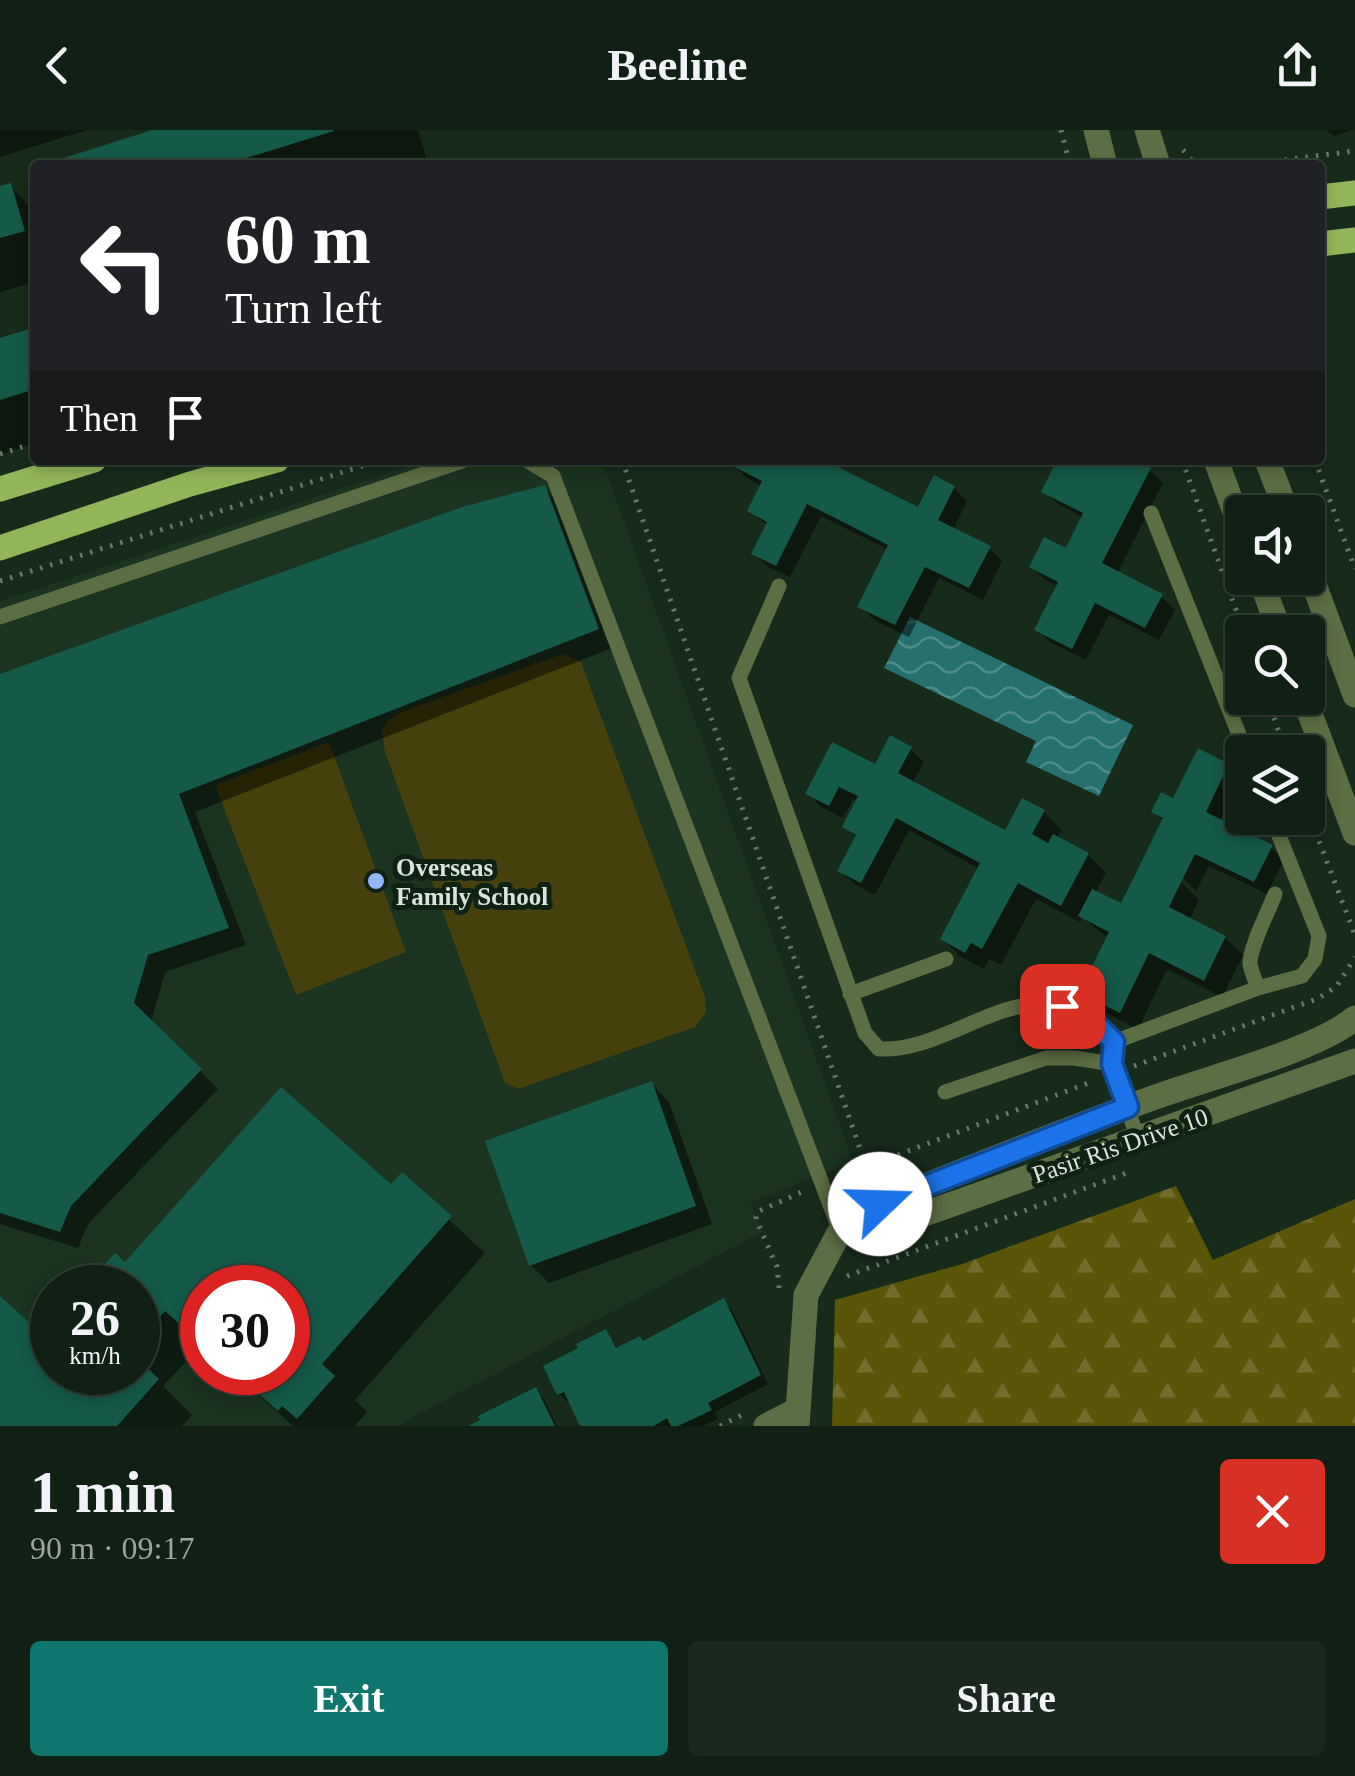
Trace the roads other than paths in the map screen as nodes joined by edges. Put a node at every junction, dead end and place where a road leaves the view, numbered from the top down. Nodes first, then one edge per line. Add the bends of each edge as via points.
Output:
1 (1096, 130) edge
2 (1147, 130) edge
3 (1104, 160) edge
4 (1156, 160) edge
5 (1355, 193) edge
6 (1325, 196) edge
7 (1355, 240) edge
8 (1325, 243) edge
9 (78, 465) edge
10 (258, 465) edge
11 (450, 465) edge
12 (534, 465) edge
13 (1218, 465) edge
14 (1269, 465) edge
15 (0, 489) edge
16 (1229, 495) edge
17 (1280, 495) edge
18 (1151, 514) dead end
19 (0, 548) edge
20 (779, 586) dead end
21 (1318, 595) edge
22 (0, 617) edge
23 (1355, 695) edge
24 (1310, 715) edge
25 (1239, 735) edge
26 (1355, 833) edge
27 (1279, 835) edge
28 (1275, 894) dead end
29 (946, 959) dead end
30 (1258, 988) junction
31 (850, 994) junction
32 (1355, 1018) edge
33 (1114, 1042) junction
34 (1355, 1060) edge
35 (1112, 1064) junction
36 (945, 1092) dead end
37 (1128, 1107) junction
38 (1138, 1139) junction
39 (871, 1218) junction
40 (840, 1231) junction
41 (797, 1418) edge
42 (766, 1426) edge

1 - 3 street
2 - 4 street
5 - 6 main road
7 - 8 main road
9 - 15 main road
10 - 19 main road
11 - 22 lane
12 - 40 lane via 553,476
13 - 16 street
14 - 17 street
18 - 25 lane
20 - 31 lane via 739,678
21 - 23 street
24 - 26 street
27 - 30 lane via 1319,936 1316,959 1302,976
28 - 30 lane via 1252,947
29 - 31 lane
30 - 33 lane
31 - 33 lane via 879,1049 898,1050 1001,1010 1037,1004 1086,1014
32 - 37 street, Pasir Ris Drive 10 via 1308,1044
33 - 35 lane
34 - 38 street, Pasir Ris Drive 10
35 - 36 lane via 1046,1058
35 - 37 lane
37 - 38 lane
37 - 39 street, Pasir Ris Drive 10 via 880,1204
38 - 39 street, Pasir Ris Drive 10 via 902,1222
39 - 40 street
40 - 41 street via 806,1294
41 - 42 street

